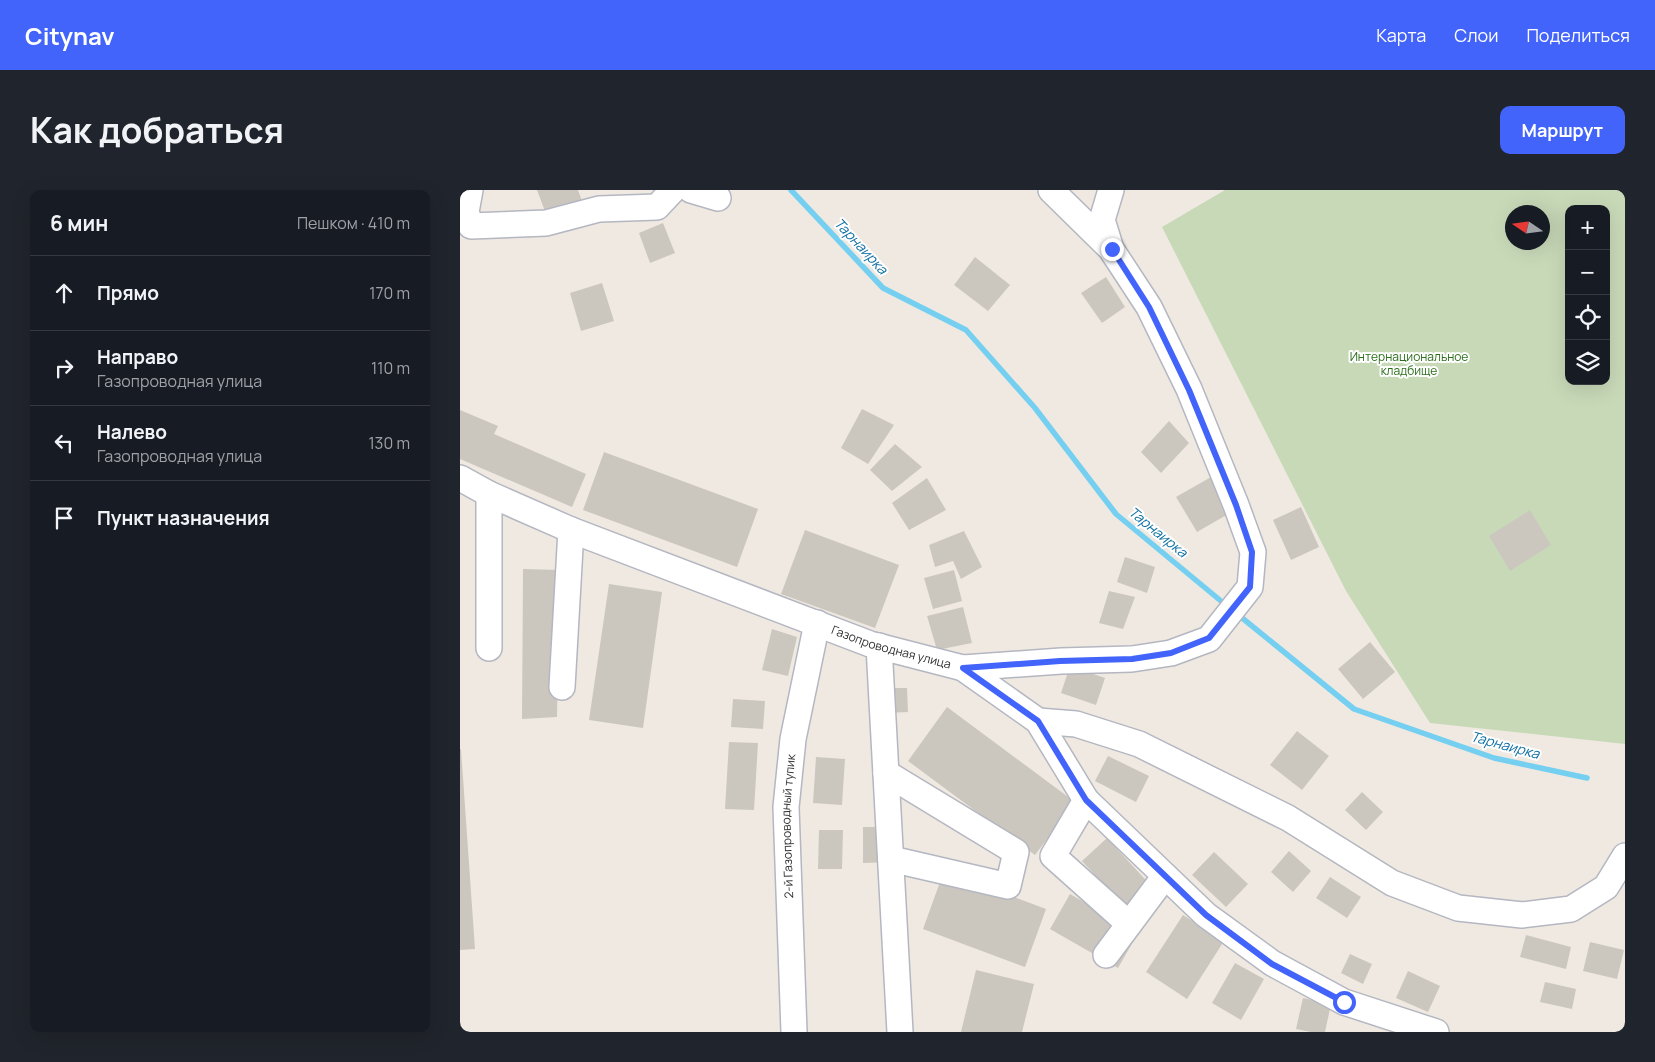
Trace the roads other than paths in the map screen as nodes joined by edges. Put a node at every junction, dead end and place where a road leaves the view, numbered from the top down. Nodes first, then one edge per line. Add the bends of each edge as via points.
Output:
1 (470, 190) edge
2 (673, 190) edge
3 (691, 190) edge
4 (1050, 190) edge
5 (1111, 190) edge
6 (718, 198) dead end
7 (466, 225) edge
8 (1112, 249) junction
9 (460, 478) edge
10 (489, 494) junction
11 (571, 530) junction
12 (816, 623) junction
13 (879, 646) junction
14 (489, 648) dead end
15 (963, 668) junction
16 (562, 687) dead end
17 (1038, 721) junction
18 (886, 773) junction
19 (1086, 800) junction
20 (1625, 856) edge
21 (891, 860) junction
22 (1165, 876) junction
23 (1129, 924) junction
24 (1106, 955) dead end
25 (794, 1032) edge
26 (900, 1032) edge
27 (1436, 1032) edge

1 - 7 street
2 - 7 street via 656,207 599,209 546,223
3 - 6 street
4 - 8 street
5 - 8 street, Газопроводная улица via 1102,220
8 - 15 street, Газопроводная улица via 1149,307 1189,390 1236,505 1252,552 1250,587 1209,638 1171,653 1132,659
9 - 10 street, Газопроводная улица
10 - 11 street, Газопроводная улица
10 - 14 street
11 - 12 street, Газопроводная улица
11 - 16 street
12 - 13 street, Газопроводная улица
12 - 25 street, 2-й Газопроводный тупик via 792,739 786,807
13 - 15 street, Газопроводная улица
13 - 18 street
15 - 17 street
17 - 19 street
17 - 20 street via 1076,724 1138,744 1288,818 1392,883 1458,908 1522,915 1571,909 1606,887
18 - 21 street
18 - 21 street via 1016,852 1008,886
19 - 22 street
19 - 23 street via 1053,856
21 - 26 street
22 - 23 street
22 - 27 street via 1206,915 1272,964 1344,1002
23 - 24 street

